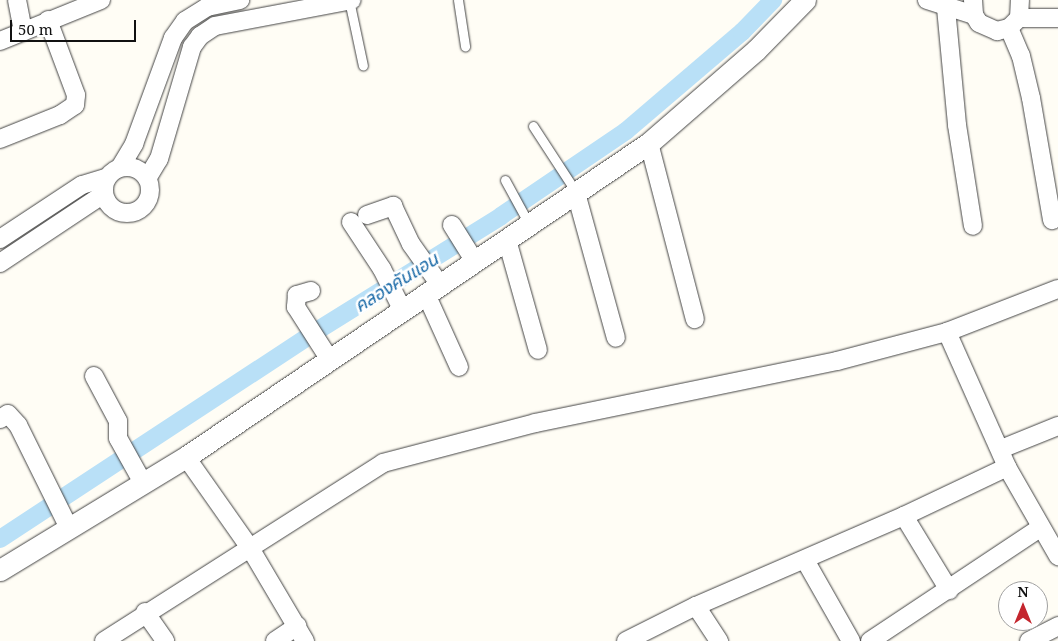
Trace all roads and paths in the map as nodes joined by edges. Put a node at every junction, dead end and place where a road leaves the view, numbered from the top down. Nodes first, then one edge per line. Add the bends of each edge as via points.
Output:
1 (17, 0) edge
2 (100, 0) edge
3 (240, 0) edge
4 (350, 0) edge
5 (458, 0) edge
6 (805, 0) edge
7 (928, 0) edge
8 (1020, 0) edge
9 (974, 7) edge
10 (946, 8) junction
11 (1058, 18) edge
12 (48, 20) junction
13 (1014, 23) junction
14 (23, 31) junction
15 (0, 40) edge
16 (466, 46) dead end
17 (363, 66) dead end
18 (533, 126) dead end
19 (0, 139) edge
20 (649, 143) junction
21 (121, 166) junction
22 (148, 177) junction
23 (507, 184) dead end
24 (104, 186) junction
25 (575, 189) junction
26 (367, 215) dead end
27 (1052, 220) dead end
28 (351, 222) dead end
29 (528, 222) junction
30 (452, 225) dead end
31 (973, 226) dead end
32 (0, 239) edge
33 (507, 240) junction
34 (471, 256) junction
35 (0, 263) edge
36 (432, 284) junction
37 (1058, 289) edge
38 (311, 291) dead end
39 (398, 302) junction
40 (695, 319) dead end
41 (947, 332) junction
42 (616, 338) dead end
43 (538, 350) dead end
44 (324, 353) junction
45 (459, 367) dead end
46 (94, 376) dead end
47 (0, 419) edge
48 (1058, 426) edge
49 (1000, 449) junction
50 (186, 457) junction
51 (1006, 467) junction
52 (140, 477) junction
53 (904, 516) junction
54 (65, 520) junction
55 (1040, 528) junction
56 (250, 548) junction
57 (1058, 554) edge
58 (805, 560) junction
59 (0, 570) edge
60 (950, 590) junction
61 (696, 606) junction
62 (146, 612) junction
63 (1058, 626) edge
64 (301, 634) edge
65 (104, 641) edge
66 (165, 641) edge
67 (275, 641) edge
68 (626, 641) edge
69 (719, 641) edge
70 (851, 641) edge
71 (870, 641) edge
72 (1029, 641) edge

1 - 14 street
2 - 12 street
3 - 21 street via 207,7 181,27 173,38 134,144
4 - 17 lane
4 - 22 street via 215,26 200,36 192,47 158,159
5 - 16 lane
6 - 20 street via 756,50
7 - 10 street
8 - 13 street
9 - 10 street
9 - 13 street via 986,27 997,31
10 - 31 street via 957,124
11 - 13 street
12 - 14 street
12 - 19 street via 76,95 75,105 60,115
13 - 27 street
14 - 15 street
18 - 25 lane
20 - 25 street
20 - 40 street
21 - 22 street via 135,169
21 - 24 street via 112,170
22 - 24 street via 149,199 137,212 126,214 109,206
23 - 29 lane
24 - 32 street via 82,185
24 - 35 street
25 - 29 street
25 - 42 street
26 - 36 street via 394,206
28 - 39 street via 382,269
29 - 33 street
30 - 34 street
33 - 34 street
33 - 43 street
34 - 36 street
36 - 39 street
36 - 45 street
37 - 41 street
38 - 44 street via 299,294 295,299 303,322
39 - 44 street
41 - 49 street
41 - 56 street via 836,361 535,423 382,463
44 - 50 street
46 - 52 street via 118,421 118,438
47 - 54 street via 8,414 18,425
48 - 49 street
49 - 51 street
50 - 52 street
50 - 56 street
51 - 53 street
51 - 55 street
52 - 54 street
53 - 58 street
53 - 60 street
54 - 59 street
55 - 57 street
55 - 60 street
56 - 62 street
56 - 64 street
58 - 61 street
58 - 70 street
60 - 71 street
61 - 68 street
61 - 69 street
62 - 65 street
62 - 66 street
63 - 72 street
64 - 67 street

